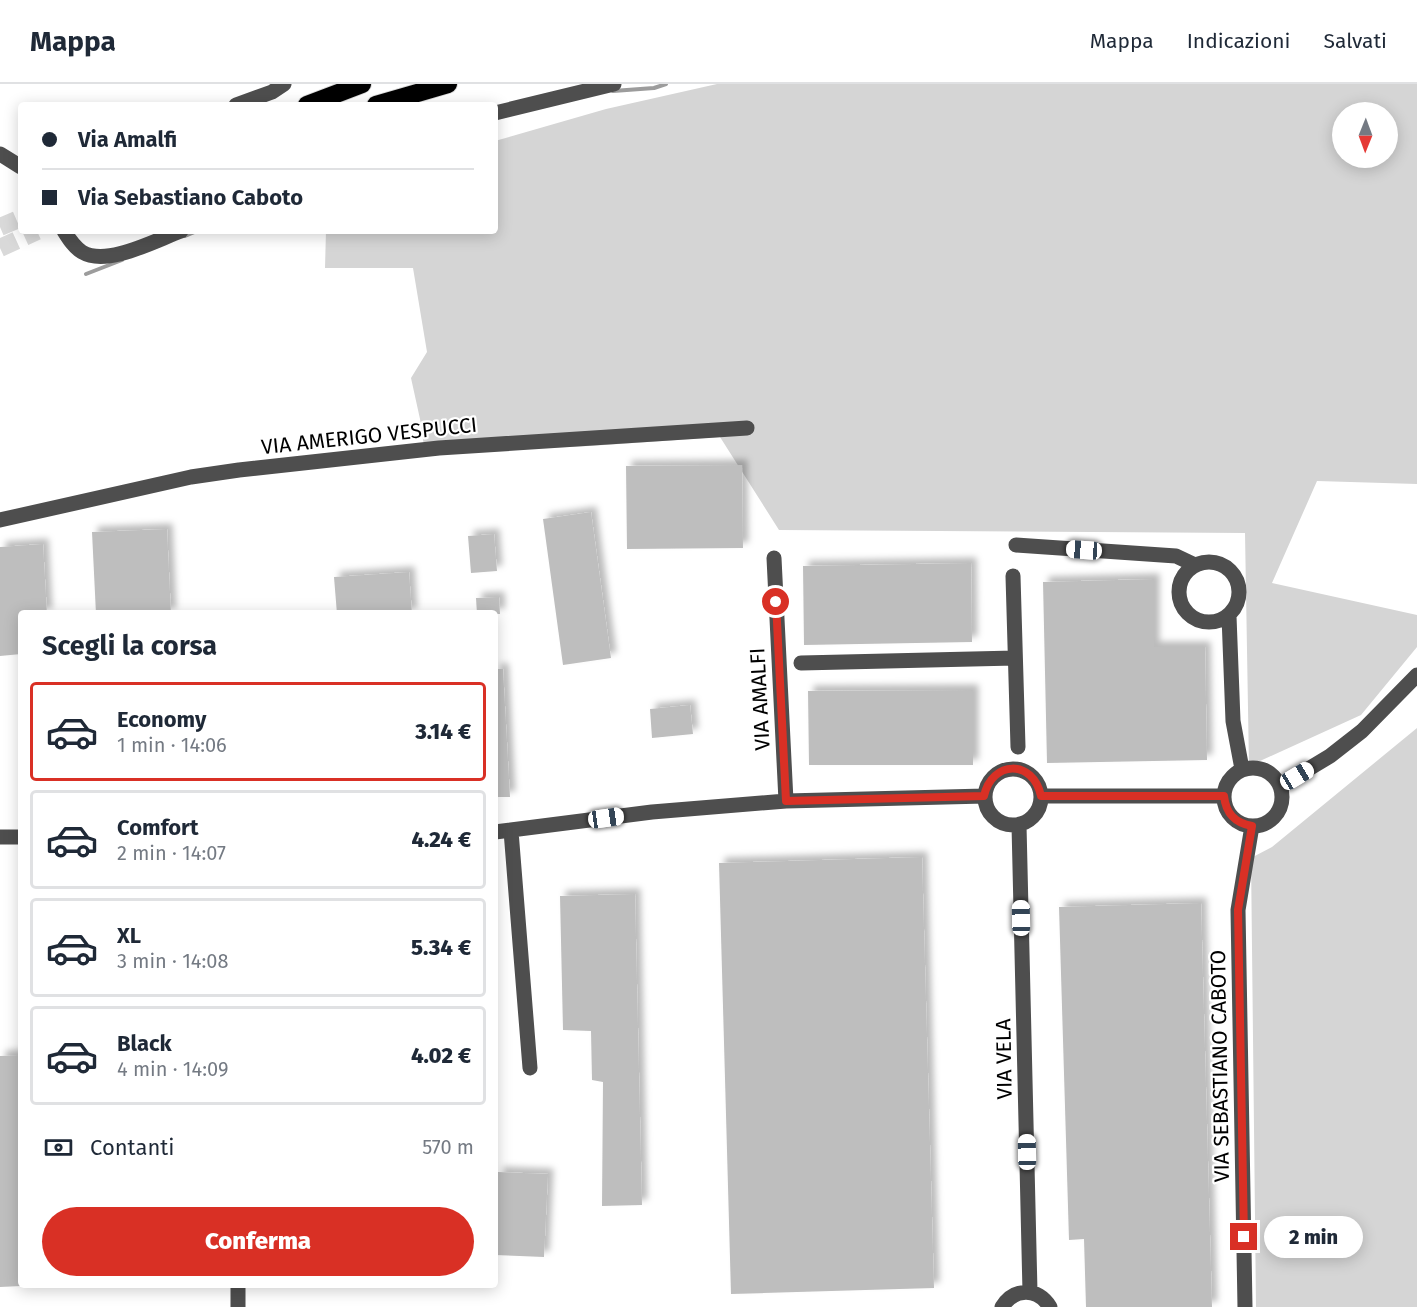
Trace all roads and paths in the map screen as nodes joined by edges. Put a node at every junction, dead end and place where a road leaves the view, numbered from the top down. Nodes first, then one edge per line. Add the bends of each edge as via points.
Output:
1 (284, 84) edge
2 (362, 84) edge
3 (448, 84) edge
4 (614, 84) edge
5 (244, 102) edge
6 (315, 102) edge
7 (386, 102) edge
8 (498, 112) edge
9 (0, 154) edge
10 (18, 165) edge
11 (66, 234) edge
12 (173, 234) edge
13 (747, 428) dead end
14 (0, 520) edge
15 (1016, 545) dead end
16 (774, 558) dead end
17 (1195, 565) junction
18 (1013, 576) dead end
19 (1229, 616) junction
20 (1016, 658) junction
21 (801, 663) dead end
22 (1417, 675) edge
23 (1018, 747) dead end
24 (1242, 769) junction
25 (1280, 786) junction
26 (984, 796) junction
27 (1041, 796) junction
28 (1224, 796) junction
29 (786, 801) junction
30 (1018, 825) junction
31 (1252, 826) junction
32 (511, 831) junction
33 (498, 832) edge
34 (0, 837) edge
35 (18, 837) edge
36 (530, 1068) dead end
37 (238, 1288) edge
38 (1030, 1292) junction
39 (238, 1307) edge
40 (1002, 1307) edge
41 (1050, 1307) edge
42 (1245, 1307) edge

1 - 5 street
2 - 6 highway
3 - 7 highway
4 - 8 street
9 - 10 street
11 - 12 street via 84,254 109,257
13 - 14 street, VIA AMERIGO VESPUCCI via 439,448 239,470
15 - 17 street via 1176,556
16 - 29 street, VIA AMALFI
17 - 19 street via 1214,562 1232,571 1240,589 1236,608
17 - 19 street via 1181,580 1180,600 1184,609 1200,622 1220,621
18 - 20 street
19 - 24 street via 1233,721
20 - 21 street
20 - 23 street
22 - 25 street via 1362,731
24 - 25 street via 1269,772
24 - 28 street via 1229,780
25 - 31 street via 1277,813
26 - 27 street via 999,772 1018,769 1034,778
26 - 29 street
26 - 30 street via 995,819
27 - 28 street
27 - 30 street via 1033,818
28 - 31 street via 1235,820
29 - 32 street via 652,812
30 - 38 street, VIA VELA
31 - 42 street, VIA SEBASTIANO CABOTO via 1238,910
32 - 33 street
32 - 36 street
34 - 35 street
37 - 39 street
38 - 40 street via 1013,1295
38 - 41 street

